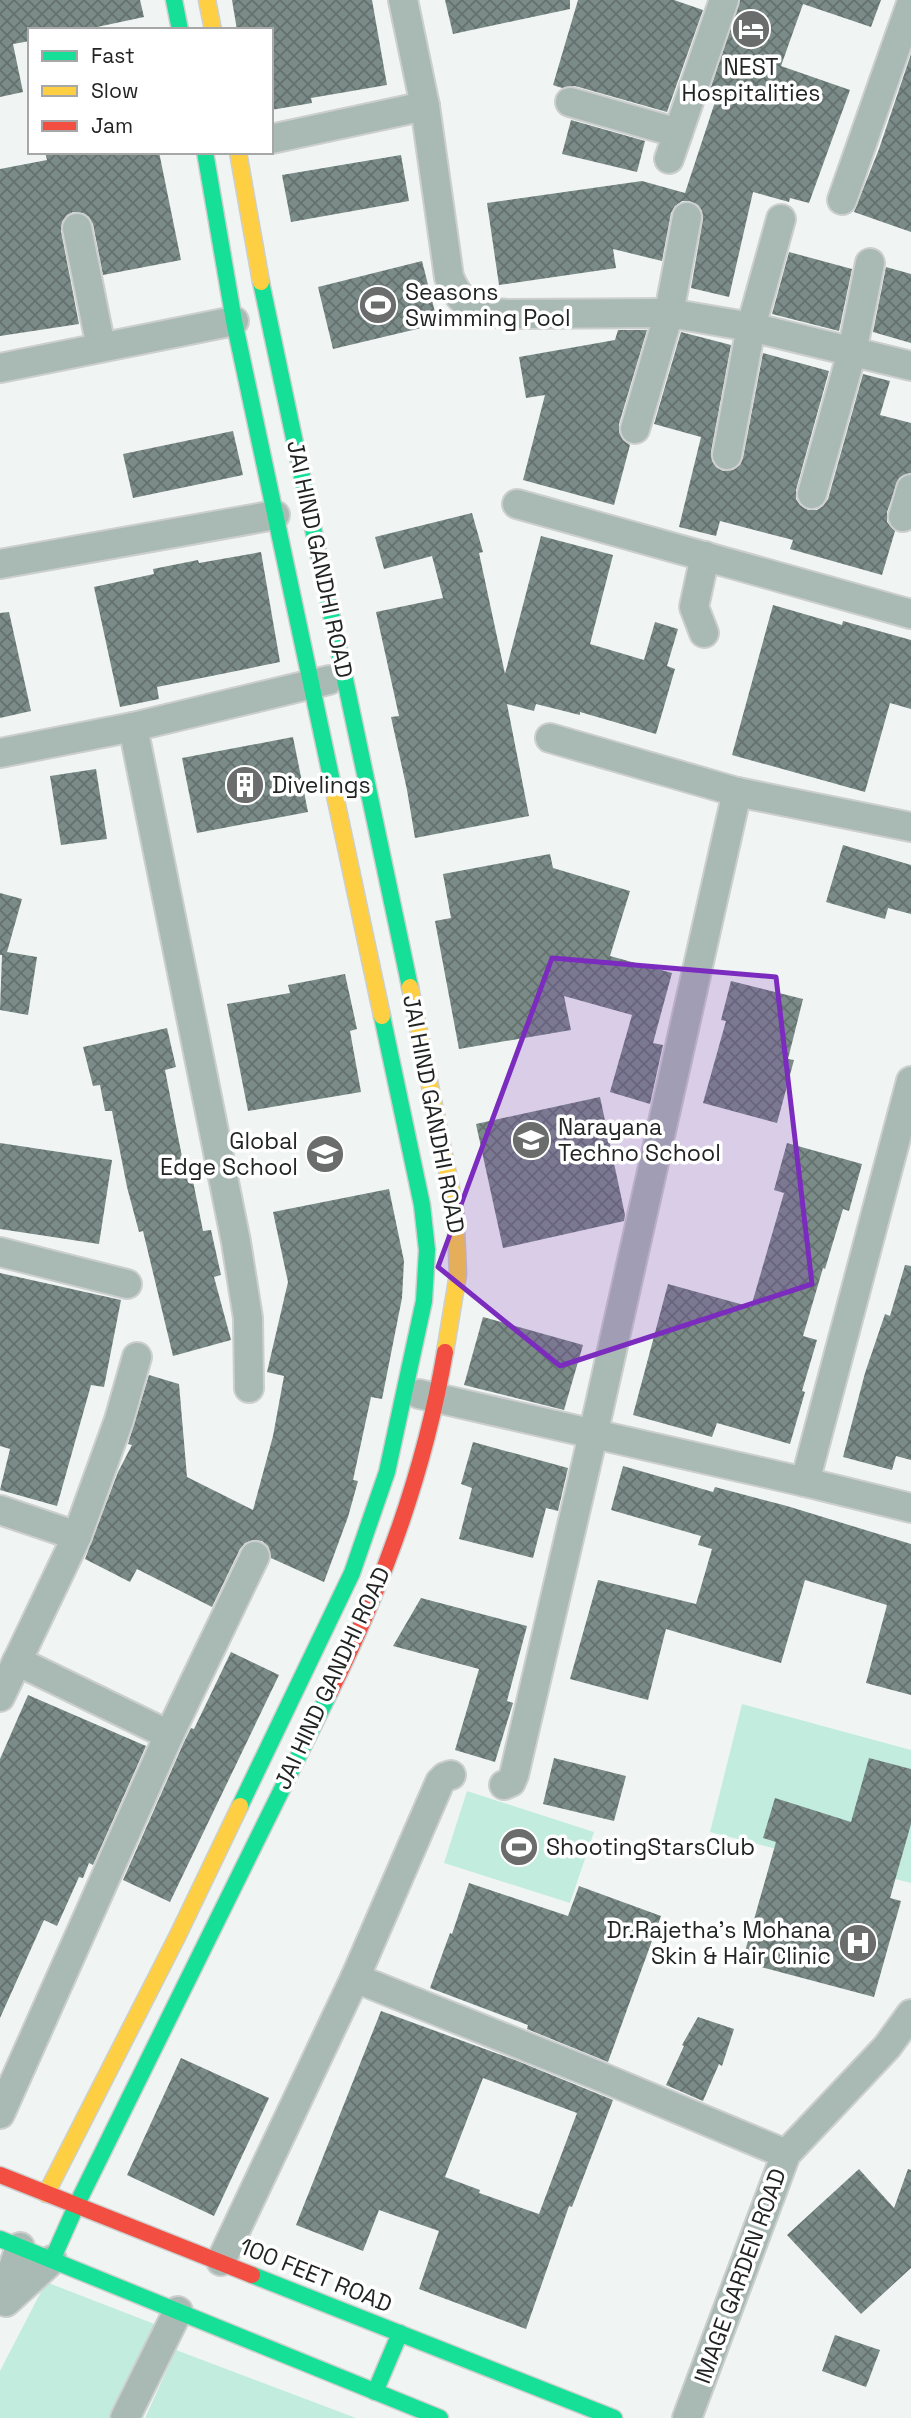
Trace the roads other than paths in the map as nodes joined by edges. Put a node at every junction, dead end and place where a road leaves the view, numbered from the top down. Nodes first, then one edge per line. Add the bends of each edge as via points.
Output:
1 (174, 0) edge
2 (207, 0) edge
3 (403, 0) edge
4 (724, 0) edge
5 (911, 4) edge
6 (180, 28) edge
7 (213, 28) edge
8 (570, 102) dead end
9 (425, 106) junction
10 (678, 132) junction
11 (273, 139) edge
12 (207, 154) edge
13 (238, 154) edge
14 (669, 159) dead end
15 (842, 200) dead end
16 (687, 217) dead end
17 (781, 219) dead end
18 (77, 228) dead end
19 (870, 263) dead end
20 (669, 313) junction
21 (234, 321) junction
22 (751, 327) junction
23 (101, 347) junction
24 (852, 352) junction
25 (911, 366) edge
26 (0, 368) edge
27 (635, 429) dead end
28 (727, 455) dead end
29 (911, 489) edge
30 (811, 494) dead end
31 (517, 503) dead end
32 (275, 515) junction
33 (904, 517) dead end
34 (705, 556) junction
35 (0, 564) edge
36 (911, 614) edge
37 (704, 634) dead end
38 (346, 677) junction
39 (310, 684) junction
40 (134, 727) junction
41 (550, 738) dead end
42 (0, 753) edge
43 (737, 792) junction
44 (911, 827) edge
45 (911, 1081) edge
46 (0, 1252) edge
47 (127, 1284) dead end
48 (137, 1357) dead end
49 (249, 1388) dead end
50 (406, 1391) junction
51 (437, 1398) junction
52 (593, 1435) junction
53 (805, 1482) junction
54 (911, 1508) edge
55 (0, 1510) edge
56 (77, 1536) junction
57 (255, 1556) dead end
58 (17, 1661) junction
59 (0, 1697) edge
60 (169, 1735) junction
61 (451, 1775) dead end
62 (504, 1785) dead end
63 (355, 1978) junction
64 (911, 2014) edge
65 (0, 2113) edge
66 (786, 2154) junction
67 (0, 2175) edge
68 (46, 2194) junction
69 (77, 2204) junction
70 (10, 2243) edge
71 (52, 2260) junction
72 (221, 2261) junction
73 (3, 2308) edge
74 (178, 2311) junction
75 (400, 2333) junction
76 (375, 2392) junction
77 (125, 2418) edge
78 (440, 2418) edge
79 (614, 2418) edge
80 (687, 2418) edge

1 - 6 street
2 - 7 street
3 - 9 street
4 - 10 street
5 - 15 street
8 - 10 street
9 - 11 street
9 - 20 street via 449,276 456,296 482,312 506,314
10 - 14 street
12 - 21 street, JAI HIND GANDHI ROAD
13 - 38 street, JAI HIND GANDHI ROAD via 270,327
16 - 20 street
17 - 22 street
18 - 23 street
19 - 24 street
20 - 22 street
20 - 27 street
21 - 23 street
21 - 32 street, JAI HIND GANDHI ROAD
22 - 24 street
22 - 28 street
23 - 26 street
24 - 25 street
24 - 30 street
29 - 33 street
31 - 34 street
32 - 35 street
32 - 39 street, JAI HIND GANDHI ROAD
34 - 36 street
34 - 37 street via 694,607
38 - 39 street
38 - 51 street, JAI HIND GANDHI ROAD via 455,1209 458,1274
39 - 40 street
39 - 50 street, JAI HIND GANDHI ROAD via 422,1205 424,1301
40 - 42 street
40 - 49 street via 236,1242 248,1318
41 - 43 street
43 - 44 street
43 - 52 street
45 - 53 street
46 - 47 street
48 - 56 street
50 - 51 street
50 - 68 street, JAI HIND GANDHI ROAD via 387,1472 352,1573 177,1937
51 - 52 street
51 - 69 street, JAI HIND GANDHI ROAD via 397,1536 345,1661
52 - 53 street
52 - 62 street via 514,1775
53 - 54 street
55 - 56 street
56 - 58 street
57 - 60 street
58 - 59 street
58 - 60 street
60 - 65 street
61 - 63 street via 440,1782
63 - 66 street
63 - 72 street
64 - 66 street, IMAGE GARDEN ROAD via 887,2047
66 - 80 street, IMAGE GARDEN ROAD
67 - 68 street, 100 FEET ROAD
68 - 69 street, 100 FEET ROAD
69 - 71 street, JAI HIND GANDHI ROAD
69 - 72 street, 100 FEET ROAD
70 - 71 street
70 - 73 street via 11,2274
71 - 73 street
71 - 74 street
72 - 75 street, 100 FEET ROAD
74 - 76 street
74 - 77 street
75 - 76 street
75 - 79 street, 100 FEET ROAD
76 - 78 street

